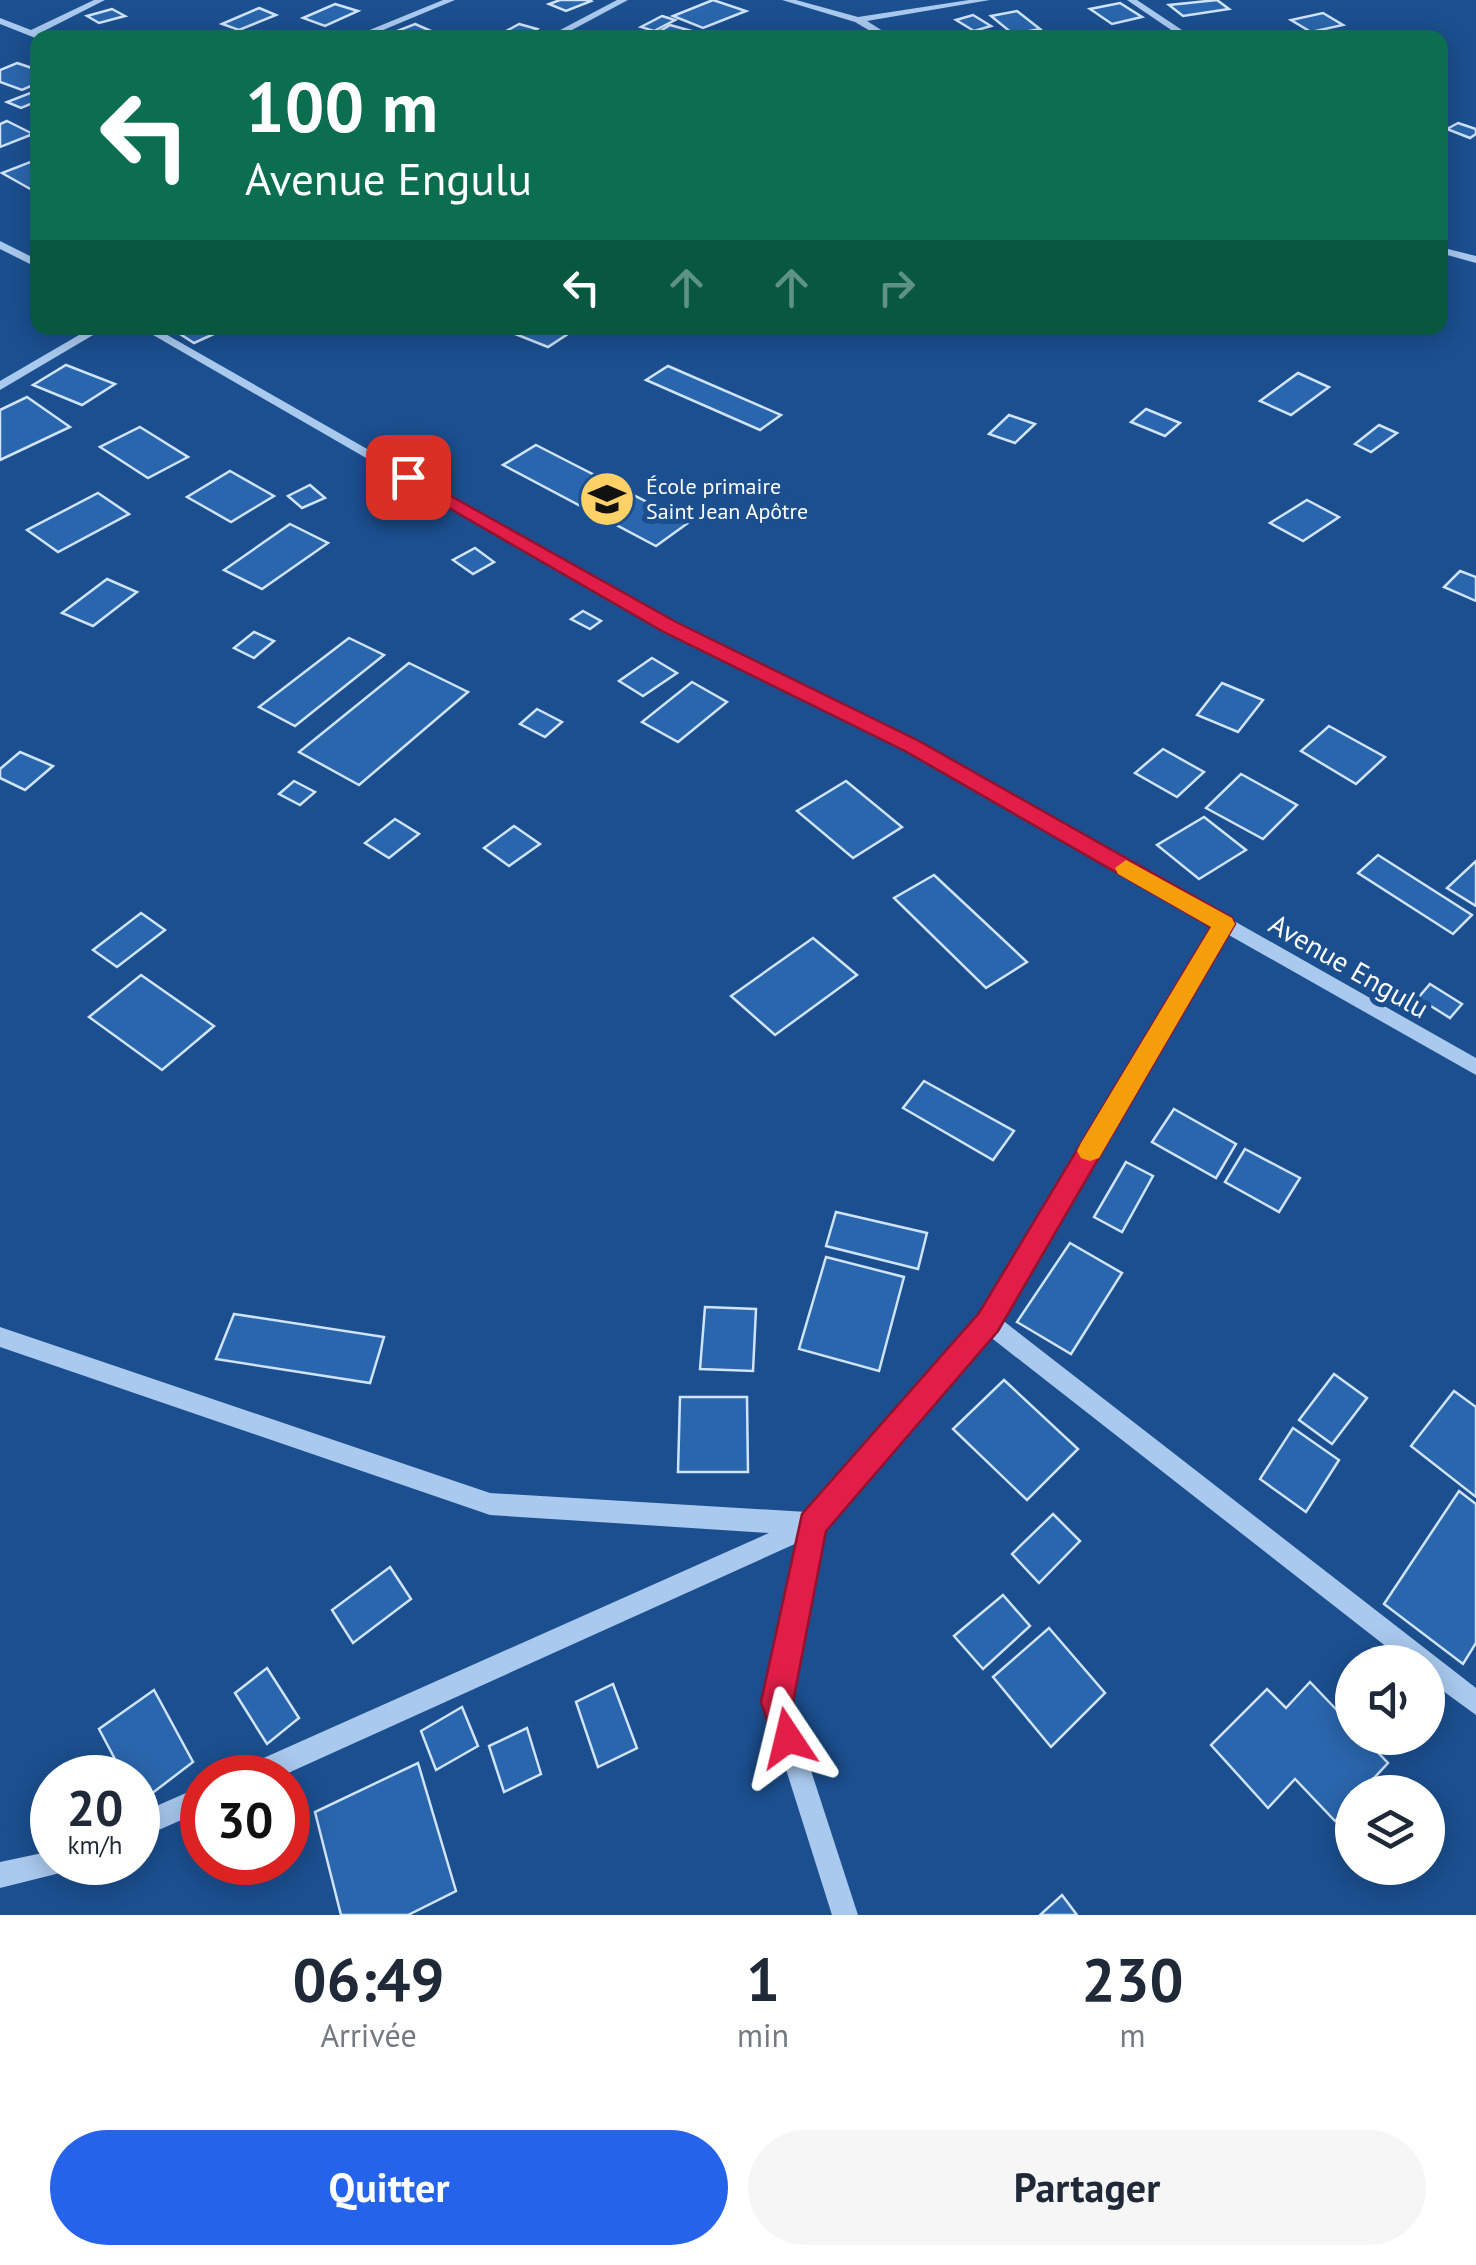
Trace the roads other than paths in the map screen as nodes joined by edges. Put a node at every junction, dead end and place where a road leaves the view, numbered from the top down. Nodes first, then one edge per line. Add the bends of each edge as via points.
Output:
1 (101, 0) edge
2 (451, 0) edge
3 (624, 0) edge
4 (786, 0) edge
5 (986, 0) edge
6 (1131, 0) edge
7 (858, 20) junction
8 (0, 21) edge
9 (40, 30) edge
10 (374, 30) edge
11 (565, 30) edge
12 (876, 30) edge
13 (1178, 30) edge
14 (30, 33) edge
15 (0, 244) edge
16 (1448, 252) edge
17 (1476, 260) edge
18 (30, 261) edge
19 (87, 335) edge
20 (159, 335) edge
21 (0, 386) edge
22 (1224, 924) junction
23 (1476, 1067) edge
24 (988, 1322) junction
25 (0, 1337) edge
26 (812, 1524) junction
27 (1402, 1645) edge
28 (1445, 1679) edge
29 (1476, 1703) edge
30 (299, 1755) edge
31 (30, 1868) edge
32 (0, 1875) edge
33 (846, 1915) edge

1 - 9 street
2 - 10 street
3 - 11 street
4 - 7 street
5 - 7 street
6 - 13 street
7 - 12 street
8 - 14 street
15 - 18 street
16 - 17 street
19 - 21 street
20 - 22 street, Avenue Engulu via 669,626 912,746
22 - 23 street, Avenue Engulu
22 - 24 street
24 - 26 street
24 - 27 street
25 - 26 street via 490,1504
26 - 30 street
26 - 33 street via 777,1702
28 - 29 street
31 - 32 street

